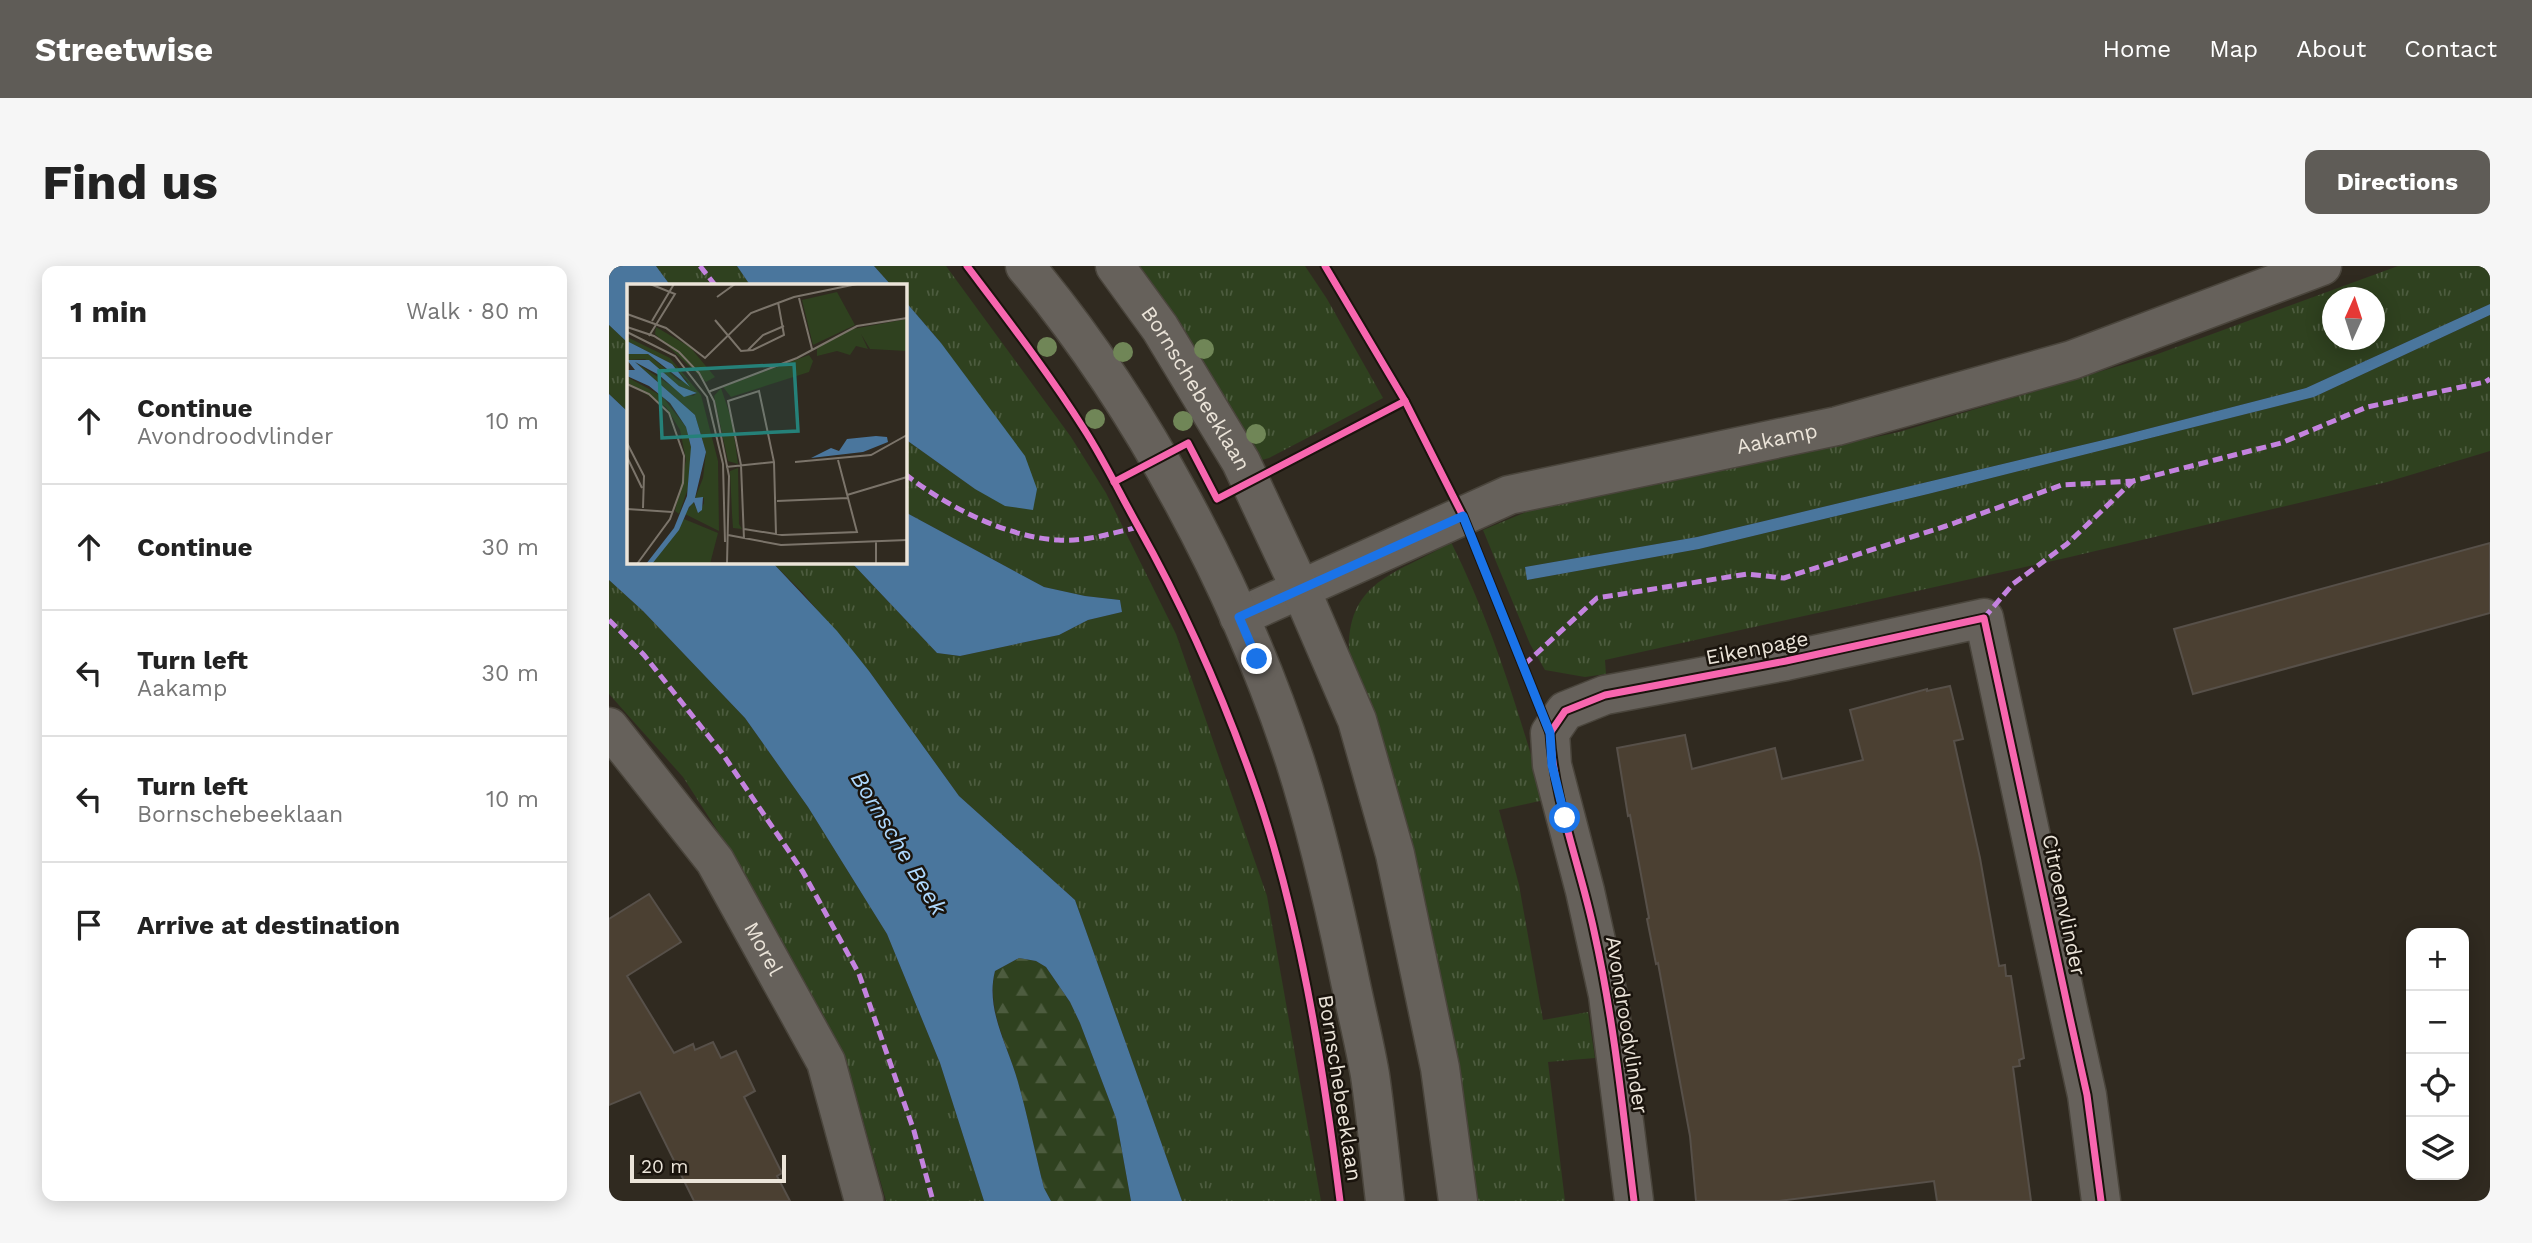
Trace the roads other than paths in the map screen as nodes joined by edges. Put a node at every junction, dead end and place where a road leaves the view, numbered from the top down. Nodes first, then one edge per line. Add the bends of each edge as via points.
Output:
1 (1025, 266) edge
2 (1115, 266) edge
3 (2322, 266) edge
4 (1301, 590) junction
5 (1239, 617) junction
6 (1984, 618) joint
7 (609, 727) edge
8 (1550, 733) joint
9 (864, 1201) edge
10 (1385, 1201) edge
11 (1458, 1201) edge
12 (1634, 1201) edge
13 (2101, 1201) edge

1 - 5 street, Bornschebeeklaan via 1109,378 1174,486
2 - 4 street, Bornschebeeklaan via 1160,328 1241,462
3 - 4 street, Aakamp via 2072,359 1837,426 1509,495
4 - 5 street, Aakamp
4 - 11 street, Bornschebeeklaan via 1357,720 1395,854 1440,1069
5 - 10 street, Bornschebeeklaan via 1295,760 1328,876 1370,1073
6 - 8 street, Eikenpage via 1605,695 1565,711
6 - 13 street, Citroenvlinder via 2080,1055
7 - 9 street, Morel via 715,861 827,1062
8 - 12 street, Avondroodvlinder via 1552,765 1608,995

